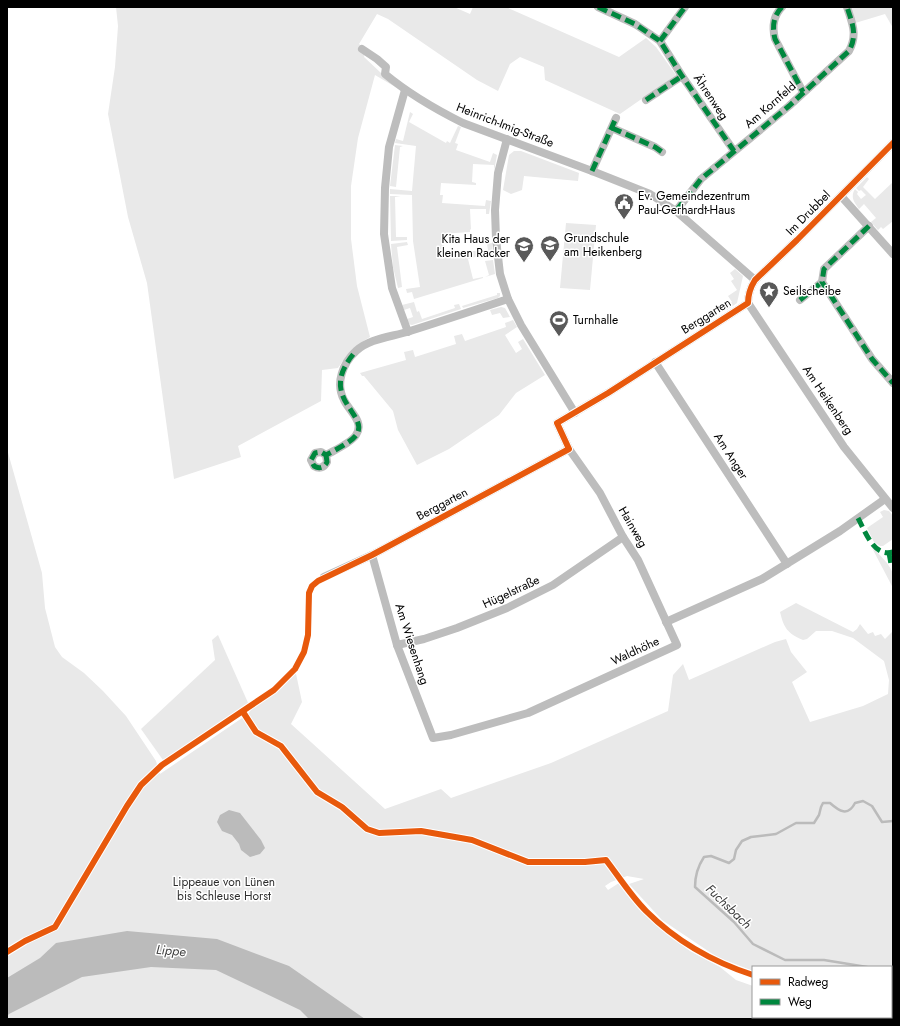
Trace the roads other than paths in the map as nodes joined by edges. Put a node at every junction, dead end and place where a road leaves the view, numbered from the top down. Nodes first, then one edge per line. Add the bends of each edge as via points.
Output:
1 (599, 7) edge
2 (685, 7) edge
3 (782, 7) edge
4 (847, 7) edge
5 (660, 41) junction
6 (362, 49) dead end
7 (682, 76) junction
8 (405, 90) junction
9 (803, 92) junction
10 (646, 100) dead end
11 (616, 118) dead end
12 (612, 128) junction
13 (507, 139) junction
14 (893, 143) edge
15 (734, 151) junction
16 (662, 152) dead end
17 (592, 171) junction
18 (841, 196) junction
19 (676, 210) junction
20 (869, 226) junction
21 (893, 254) edge
22 (755, 280) junction
23 (822, 282) junction
24 (508, 299) junction
25 (800, 300) dead end
26 (748, 303) junction
27 (408, 332) junction
28 (655, 362) junction
29 (893, 383) edge
30 (575, 413) junction
31 (570, 449) junction
32 (326, 455) dead end
33 (885, 499) junction
34 (893, 508) edge
35 (623, 537) junction
36 (372, 555) junction
37 (787, 564) junction
38 (324, 577) dead end
39 (666, 622) junction
40 (397, 645) junction
41 (433, 738) joint

1 - 5 street, Ährenweg via 635,24
2 - 5 street
3 - 9 street via 775,18 773,32
4 - 9 street, Am Kornfeld via 854,33 850,50
5 - 7 street, Ährenweg
6 - 8 street, Heinrich-Imig-Straße via 386,67 385,74
7 - 10 street, Ährenweg
7 - 15 street, Ährenweg
8 - 13 street, Heinrich-Imig-Straße via 448,116
8 - 27 street via 389,147 384,234 392,288
9 - 15 street, Am Kornfeld
11 - 12 street
12 - 16 street
12 - 17 street
13 - 17 street, Heinrich-Imig-Straße
13 - 24 street via 498,173 495,210 500,274
14 - 18 street, Im Drubbel
15 - 19 street, Am Kornfeld via 701,179
17 - 19 street, Heinrich-Imig-Straße via 650,194
18 - 20 street
18 - 22 street, Im Drubbel
19 - 22 street, Heinrich-Imig-Straße
20 - 21 street
20 - 23 street via 824,269
22 - 26 street, Im Drubbel via 748,295
23 - 25 street
23 - 29 street via 872,359
24 - 27 street
24 - 30 street
26 - 28 street, Berggarten
26 - 33 street, Am Heikenberg via 844,447
27 - 32 street via 373,341 356,351 346,364 340,386 344,401 358,422 358,431 352,439
28 - 30 street, Berggarten
28 - 37 street, Am Anger
30 - 31 street, Hainweg via 557,423
31 - 35 street, Hainweg via 600,493
31 - 36 street, Berggarten
33 - 34 street, Am Heikenberg
33 - 37 street, Waldhöhe
35 - 39 street, Hainweg via 638,560
35 - 40 street, Hügelstraße via 553,585 506,608 457,628
36 - 38 street, Berggarten
36 - 40 street, Am Wiesenhang
37 - 39 street, Waldhöhe via 747,586
39 - 41 street, Waldhöhe via 677,645 528,713 451,736
40 - 41 street, Am Wiesenhang

